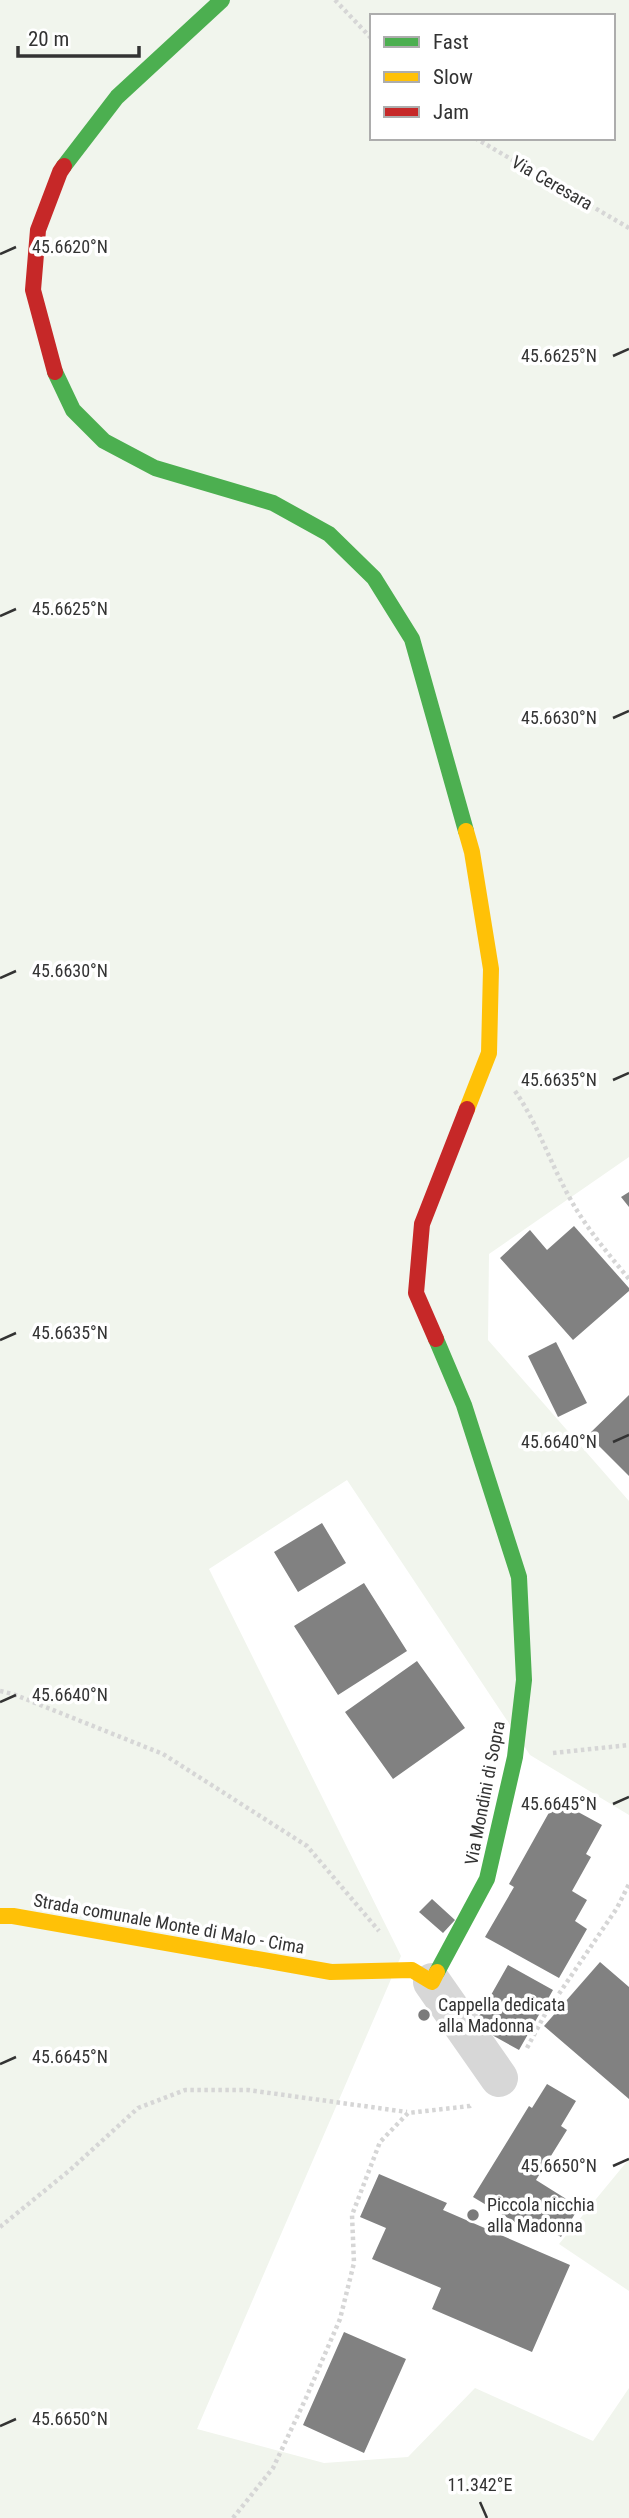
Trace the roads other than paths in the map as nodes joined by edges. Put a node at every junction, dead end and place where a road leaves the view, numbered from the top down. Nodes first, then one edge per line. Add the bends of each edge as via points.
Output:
1 (222, 0) edge
2 (0, 1916) edge
3 (422, 1976) junction
4 (499, 2078) road end

1 - 3 street, Via Mondini di Sopra via 117,97 60,172 38,230 33,290 55,371 74,410 104,441 155,468 273,503 329,534 374,578 412,639 472,852 491,969 489,1053 422,1224 416,1293 464,1405 519,1577 524,1680 515,1757 487,1879
2 - 3 street, Strada comunale Monte di Malo - Cima via 331,1972
3 - 4 street

